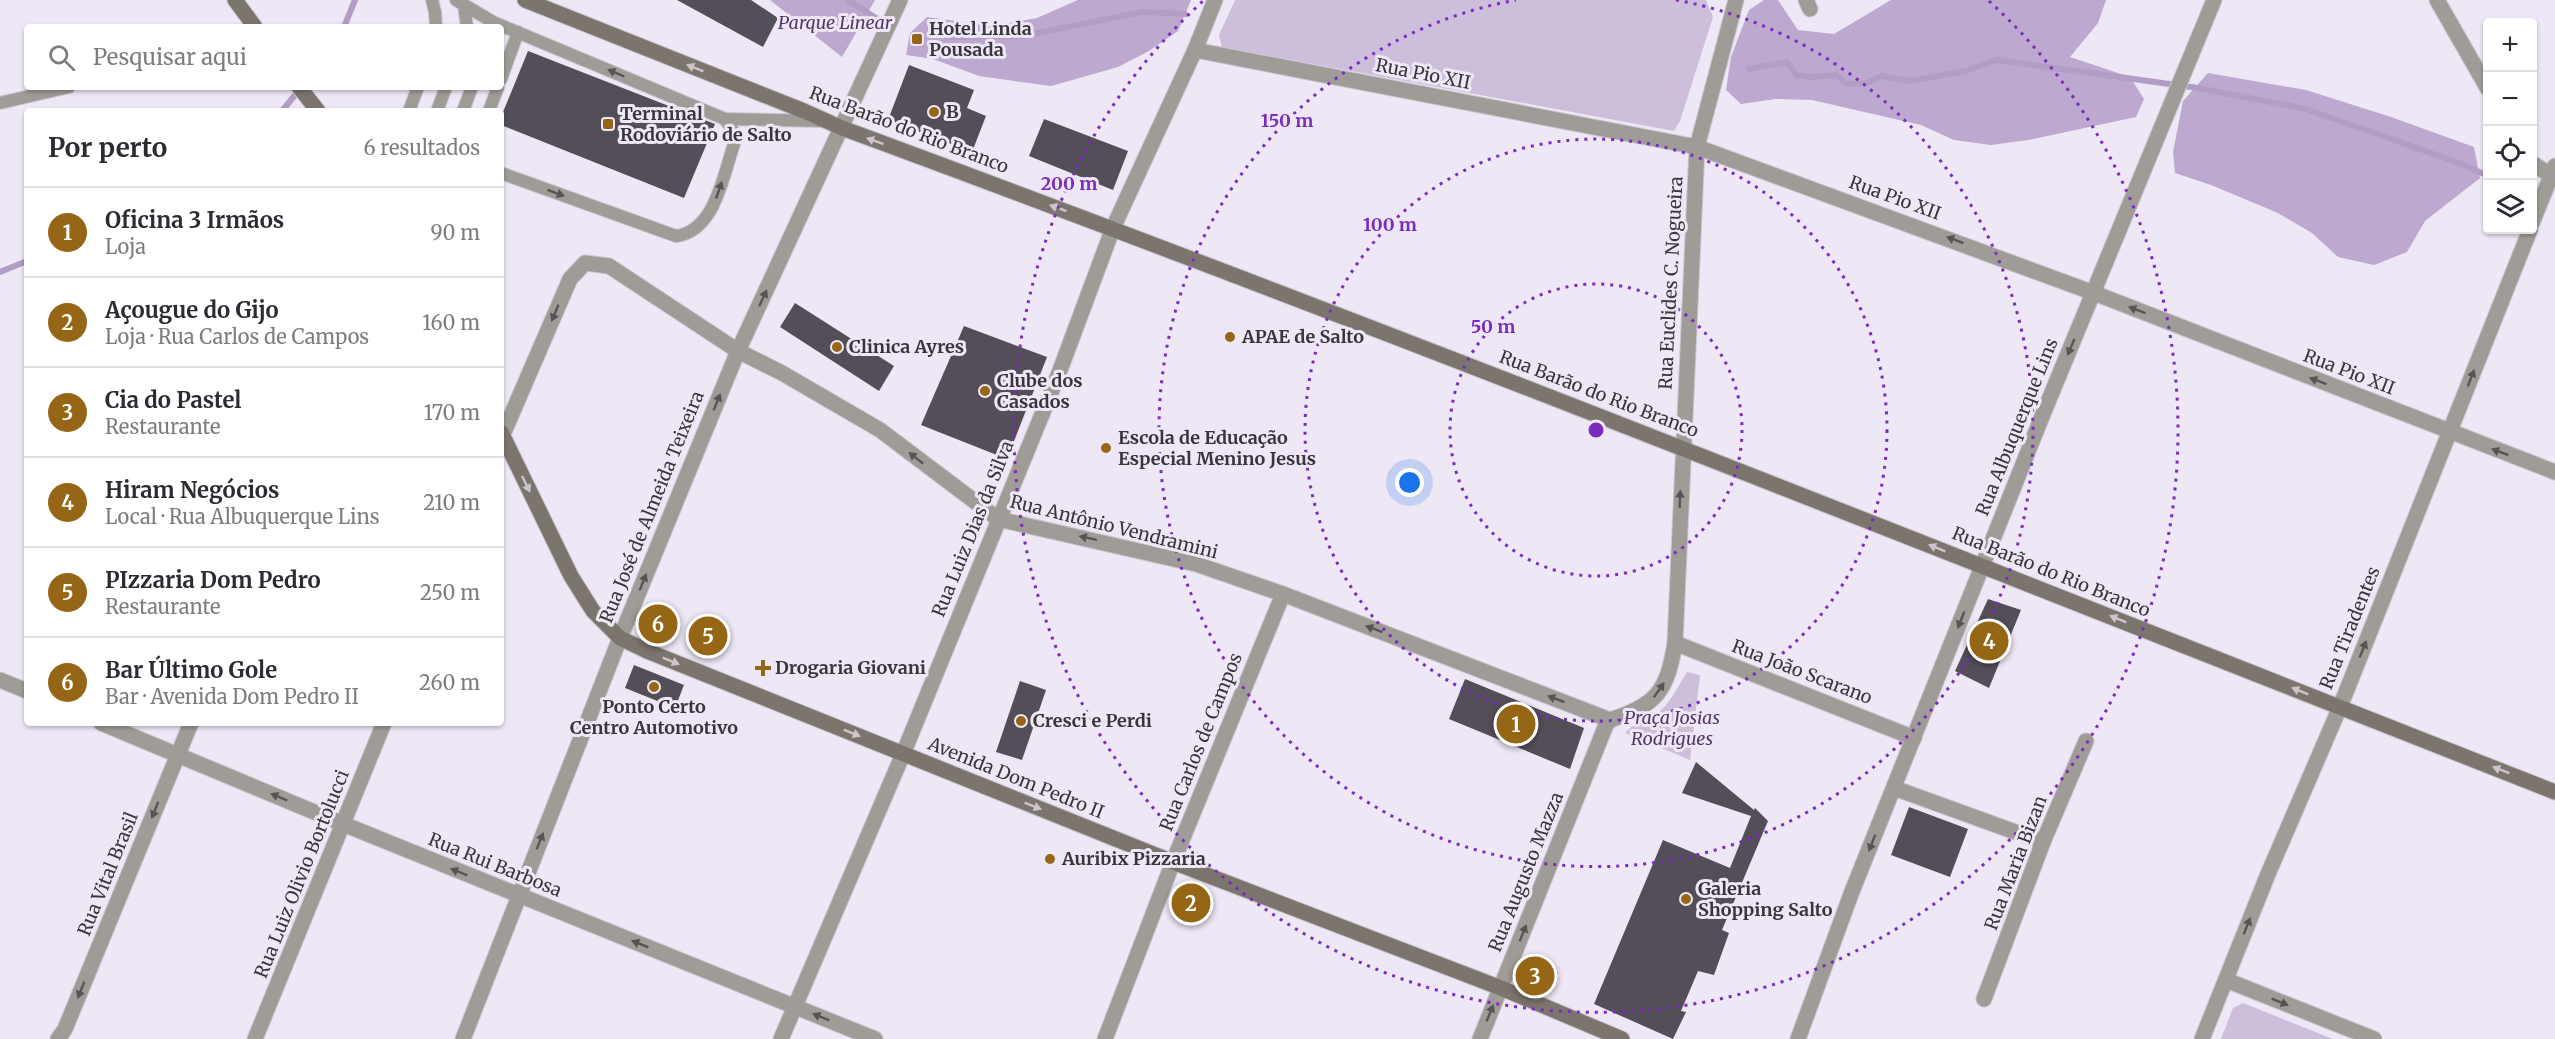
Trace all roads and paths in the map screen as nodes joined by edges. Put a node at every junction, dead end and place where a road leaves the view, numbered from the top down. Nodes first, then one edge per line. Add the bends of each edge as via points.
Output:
1 (235, 0) edge
2 (432, 0) edge
3 (525, 0) edge
4 (900, 0) edge
5 (1215, 0) edge
6 (1737, 0) edge
7 (2214, 0) edge
8 (2437, 0) edge
9 (460, 2) edge
10 (253, 24) edge
11 (436, 24) edge
12 (466, 24) edge
13 (493, 24) edge
14 (504, 28) edge
15 (518, 32) junction
16 (1195, 50) junction
17 (504, 71) edge
18 (2483, 82) edge
19 (56, 90) edge
20 (301, 90) edge
21 (417, 90) edge
22 (445, 90) edge
23 (471, 90) edge
24 (497, 90) edge
25 (0, 103) edge
26 (316, 108) edge
27 (409, 108) edge
28 (438, 108) edge
29 (465, 108) edge
30 (490, 108) edge
31 (725, 119) junction
32 (836, 125) junction
33 (1697, 147) junction
34 (2537, 166) edge
35 (2554, 173) edge
36 (504, 174) edge
37 (2537, 212) edge
38 (1113, 228) junction
39 (2528, 234) edge
40 (2094, 293) junction
41 (738, 351) junction
42 (504, 430) edge
43 (2450, 433) junction
44 (504, 439) edge
45 (1682, 447) junction
46 (2555, 472) edge
47 (998, 519) junction
48 (1982, 566) junction
49 (1283, 594) junction
50 (620, 638) junction
51 (1675, 643) junction
52 (0, 681) edge
53 (24, 691) edge
54 (2340, 707) junction
55 (1611, 720) junction
56 (108, 726) edge
57 (190, 726) edge
58 (383, 726) edge
59 (1914, 738) junction
60 (2086, 741) dead end
61 (903, 754) junction
62 (178, 756) junction
63 (1894, 788) junction
64 (2555, 792) edge
65 (343, 824) junction
66 (2043, 842) junction
67 (1173, 862) junction
68 (518, 896) junction
69 (2226, 980) junction
70 (1501, 988) junction
71 (1984, 999) dead end
72 (795, 1006) junction
73 (58, 1039) edge
74 (255, 1039) edge
75 (463, 1039) edge
76 (781, 1039) edge
77 (875, 1039) edge
78 (1105, 1039) edge
79 (1480, 1039) edge
80 (1622, 1039) edge
81 (1798, 1039) edge
82 (2202, 1039) edge
83 (2374, 1039) edge

1 - 10 main road
2 - 11 lane
32 -> 3 main road, Rua Barão do Rio Branco
4 - 32 street, Rua José de Almeida Teixeira
5 - 16 street, Rua Luiz Dias da Silva
6 - 33 street, Rua Euclides C. Nogueira
7 - 40 street, Rua Albuquerque Lins
8 - 18 street
9 - 12 lane
9 - 13 lane
14 - 15 lane
15 - 17 lane
31 -> 15 lane
16 - 33 street, Rua Pio XII
16 - 38 street, Rua Luiz Dias da Silva
19 - 25 lane
20 - 26 main road
21 - 27 lane
22 - 28 lane
23 - 29 lane
24 - 30 lane
31 - 32 lane
36 -> 31 lane via 676,236 685,235 711,212 735,134
38 -> 32 main road, Rua Barão do Rio Branco
41 -> 32 street, Rua José de Almeida Teixeira
40 -> 33 street, Rua Pio XII
33 - 45 street, Rua Euclides C. Nogueira
34 - 35 street
35 - 37 street
38 - 45 main road, Rua Barão do Rio Branco
38 - 47 street, Rua Luiz Dias da Silva
43 -> 39 street, Rua Tiradentes
43 -> 40 street, Rua Pio XII
40 -> 48 street, Rua Albuquerque Lins
41 -> 42 street, Rua Antônio Vendramini via 609,266 585,264 570,279
47 -> 41 street, Rua Antônio Vendramini via 880,430
50 -> 41 street, Rua José de Almeida Teixeira
46 -> 43 street, Rua Pio XII
54 -> 43 street, Rua Tiradentes
44 -> 50 main road, Avenida Dom Pedro II via 571,576 593,611
48 -> 45 main road, Rua Barão do Rio Branco
51 -> 45 street, Rua Euclides C. Nogueira
49 -> 47 street, Rua Antônio Vendramini via 1196,564
47 - 61 street, Rua Luiz Dias da Silva
54 -> 48 main road, Rua Barão do Rio Branco
48 -> 59 street, Rua Albuquerque Lins
55 -> 49 street, Rua Antônio Vendramini
49 - 67 street, Rua Carlos de Campos
50 -> 61 main road, Avenida Dom Pedro II
68 -> 50 street, Rua José de Almeida Teixeira
55 -> 51 street, Rua Euclides C. Nogueira via 1636,711 1654,697 1670,674
51 - 59 street, Rua João Scarano
52 - 53 street
64 -> 54 main road, Rua Barão do Rio Branco
69 -> 54 street, Rua Tiradentes
70 -> 55 street, Rua Augusto Mazza
56 - 62 street, Rua Rui Barbosa
57 - 62 street, Rua Vital Brasil
58 - 65 street, Rua Luiz Olivio Bortolucci
59 - 63 street, Rua Albuquerque Lins
60 - 66 street, Rua Maria Bizan
61 -> 67 main road, Avenida Dom Pedro II
61 - 72 street, Rua Luiz Dias da Silva
65 -> 62 street, Rua Rui Barbosa
62 -> 73 street, Rua Vital Brasil
63 - 66 street
63 -> 81 street, Rua Albuquerque Lins
68 -> 65 street, Rua Rui Barbosa
65 - 74 street, Rua Luiz Olivio Bortolucci
66 - 71 street, Rua Maria Bizan
67 - 70 main road, Avenida Dom Pedro II
67 - 78 street, Rua Carlos de Campos
72 -> 68 street, Rua Rui Barbosa
68 - 75 street, Rua José de Almeida Teixeira
69 - 82 street, Rua Tiradentes
69 -> 83 street
79 -> 70 street, Rua Augusto Mazza
70 - 80 main road, Avenida Dom Pedro II
72 - 76 street, Rua Luiz Dias da Silva
77 -> 72 street, Rua Rui Barbosa

